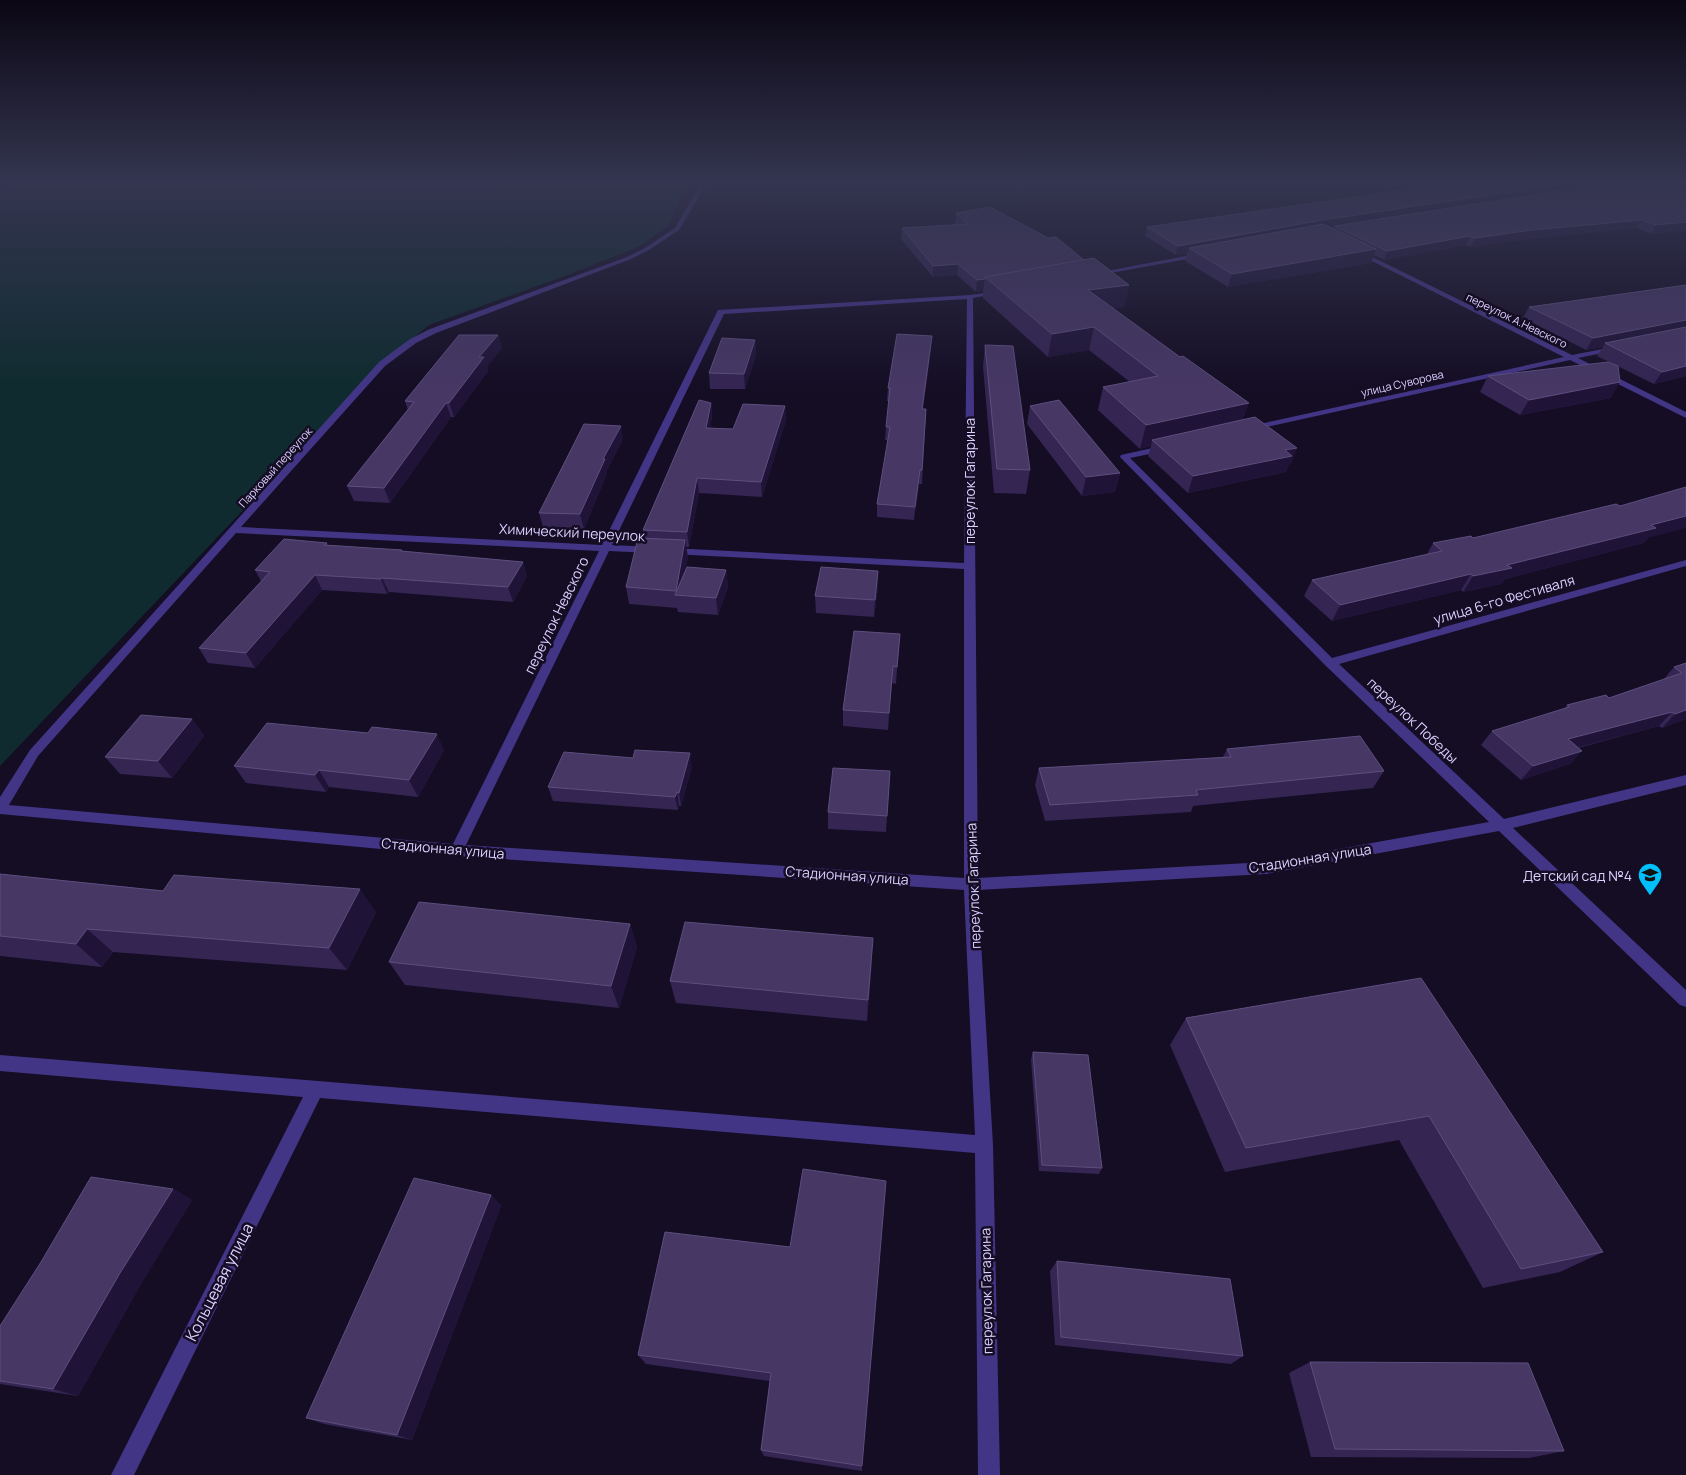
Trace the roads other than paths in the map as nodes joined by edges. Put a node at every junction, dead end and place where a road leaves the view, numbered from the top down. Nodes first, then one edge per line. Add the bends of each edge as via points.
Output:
1 (642, 252) edge
2 (1357, 252) edge
3 (1213, 253) edge
4 (1087, 276) edge
5 (1009, 290) edge
6 (970, 297) junction
7 (1628, 346) edge
8 (1571, 358) junction
9 (1686, 415) edge
10 (1240, 431) edge
11 (1173, 446) edge
12 (234, 530) junction
13 (604, 547) junction
14 (1686, 563) edge
15 (969, 566) junction
16 (1330, 663) junction
17 (1686, 780) edge
18 (0, 809) edge
19 (1502, 824) junction
20 (457, 850) junction
21 (971, 884) junction
22 (1686, 1000) edge
23 (0, 1063) edge
24 (316, 1089) junction
25 (984, 1145) junction
26 (122, 1475) edge
27 (989, 1475) edge

1 - 12 street, Парковый переулок via 413,341 382,364
2 - 8 street, переулок А.Невского
3 - 4 street
5 - 6 street
6 - 13 street, переулок Невского via 721,312
6 - 15 street, переулок Гагарина
7 - 8 street, улица Суворова
8 - 9 street, переулок А.Невского
8 - 10 street, улица Суворова
11 - 16 street, переулок Победы via 1124,457
12 - 13 street, Химический переулок
12 - 18 street, Парковый переулок via 34,753
13 - 15 street, Химический переулок
13 - 20 street, переулок Невского
14 - 16 street, улица 6-го Фестиваля
15 - 21 street, переулок Гагарина
16 - 19 street, переулок Победы
17 - 19 street, Стадионная улица
18 - 20 street, Стадионная улица
19 - 21 street, Стадионная улица via 1266,868
19 - 22 street, переулок Победы
20 - 21 street, Стадионная улица
21 - 25 street, переулок Гагарина
23 - 24 street
24 - 25 street
24 - 26 street, Кольцевая улица
25 - 27 street, переулок Гагарина

